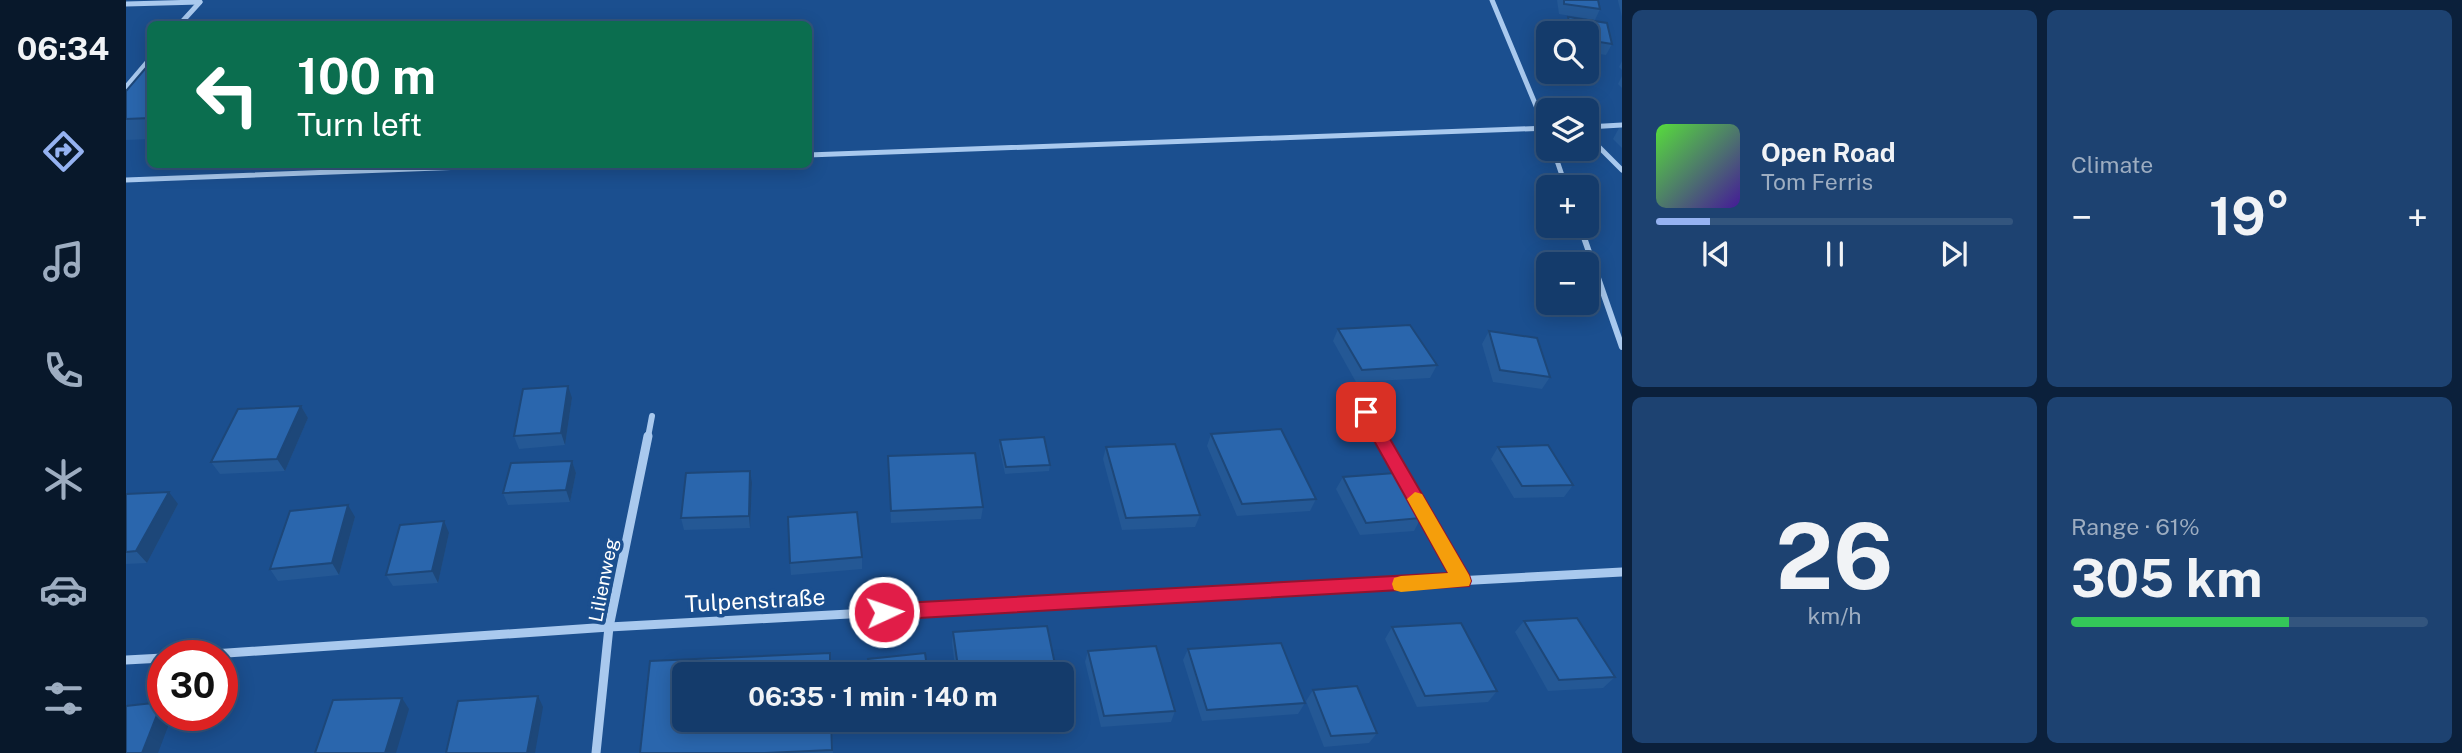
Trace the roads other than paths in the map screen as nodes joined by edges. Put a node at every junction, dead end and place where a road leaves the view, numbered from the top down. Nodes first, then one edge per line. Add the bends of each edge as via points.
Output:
1 (1492, 0) edge
2 (126, 4) edge
3 (183, 21) edge
4 (147, 62) edge
5 (126, 87) edge
6 (1536, 102) edge
7 (1622, 125) edge
8 (1599, 126) edge
9 (1536, 128) edge
10 (1599, 147) edge
11 (812, 155) edge
12 (439, 168) edge
13 (1622, 170) edge
14 (126, 180) edge
15 (1584, 238) edge
16 (1622, 347) edge
17 (1366, 412) dead end
18 (652, 416) dead end
19 (1622, 572) edge
20 (1462, 581) junction
21 (609, 627) junction
22 (238, 652) edge
23 (147, 659) edge
24 (126, 660) edge
25 (597, 753) edge

1 - 6 street
2 - 3 street via 200,2
4 - 5 street
7 - 8 street
9 - 11 street
10 - 13 street
12 - 14 street
15 - 16 street
17 - 20 lane
18 - 21 street, Lilienweg
19 - 20 street, Tulpenstraße
20 - 21 street, Tulpenstraße
21 - 22 street, Tulpenstraße
21 - 25 street, Lilienweg
23 - 24 street

